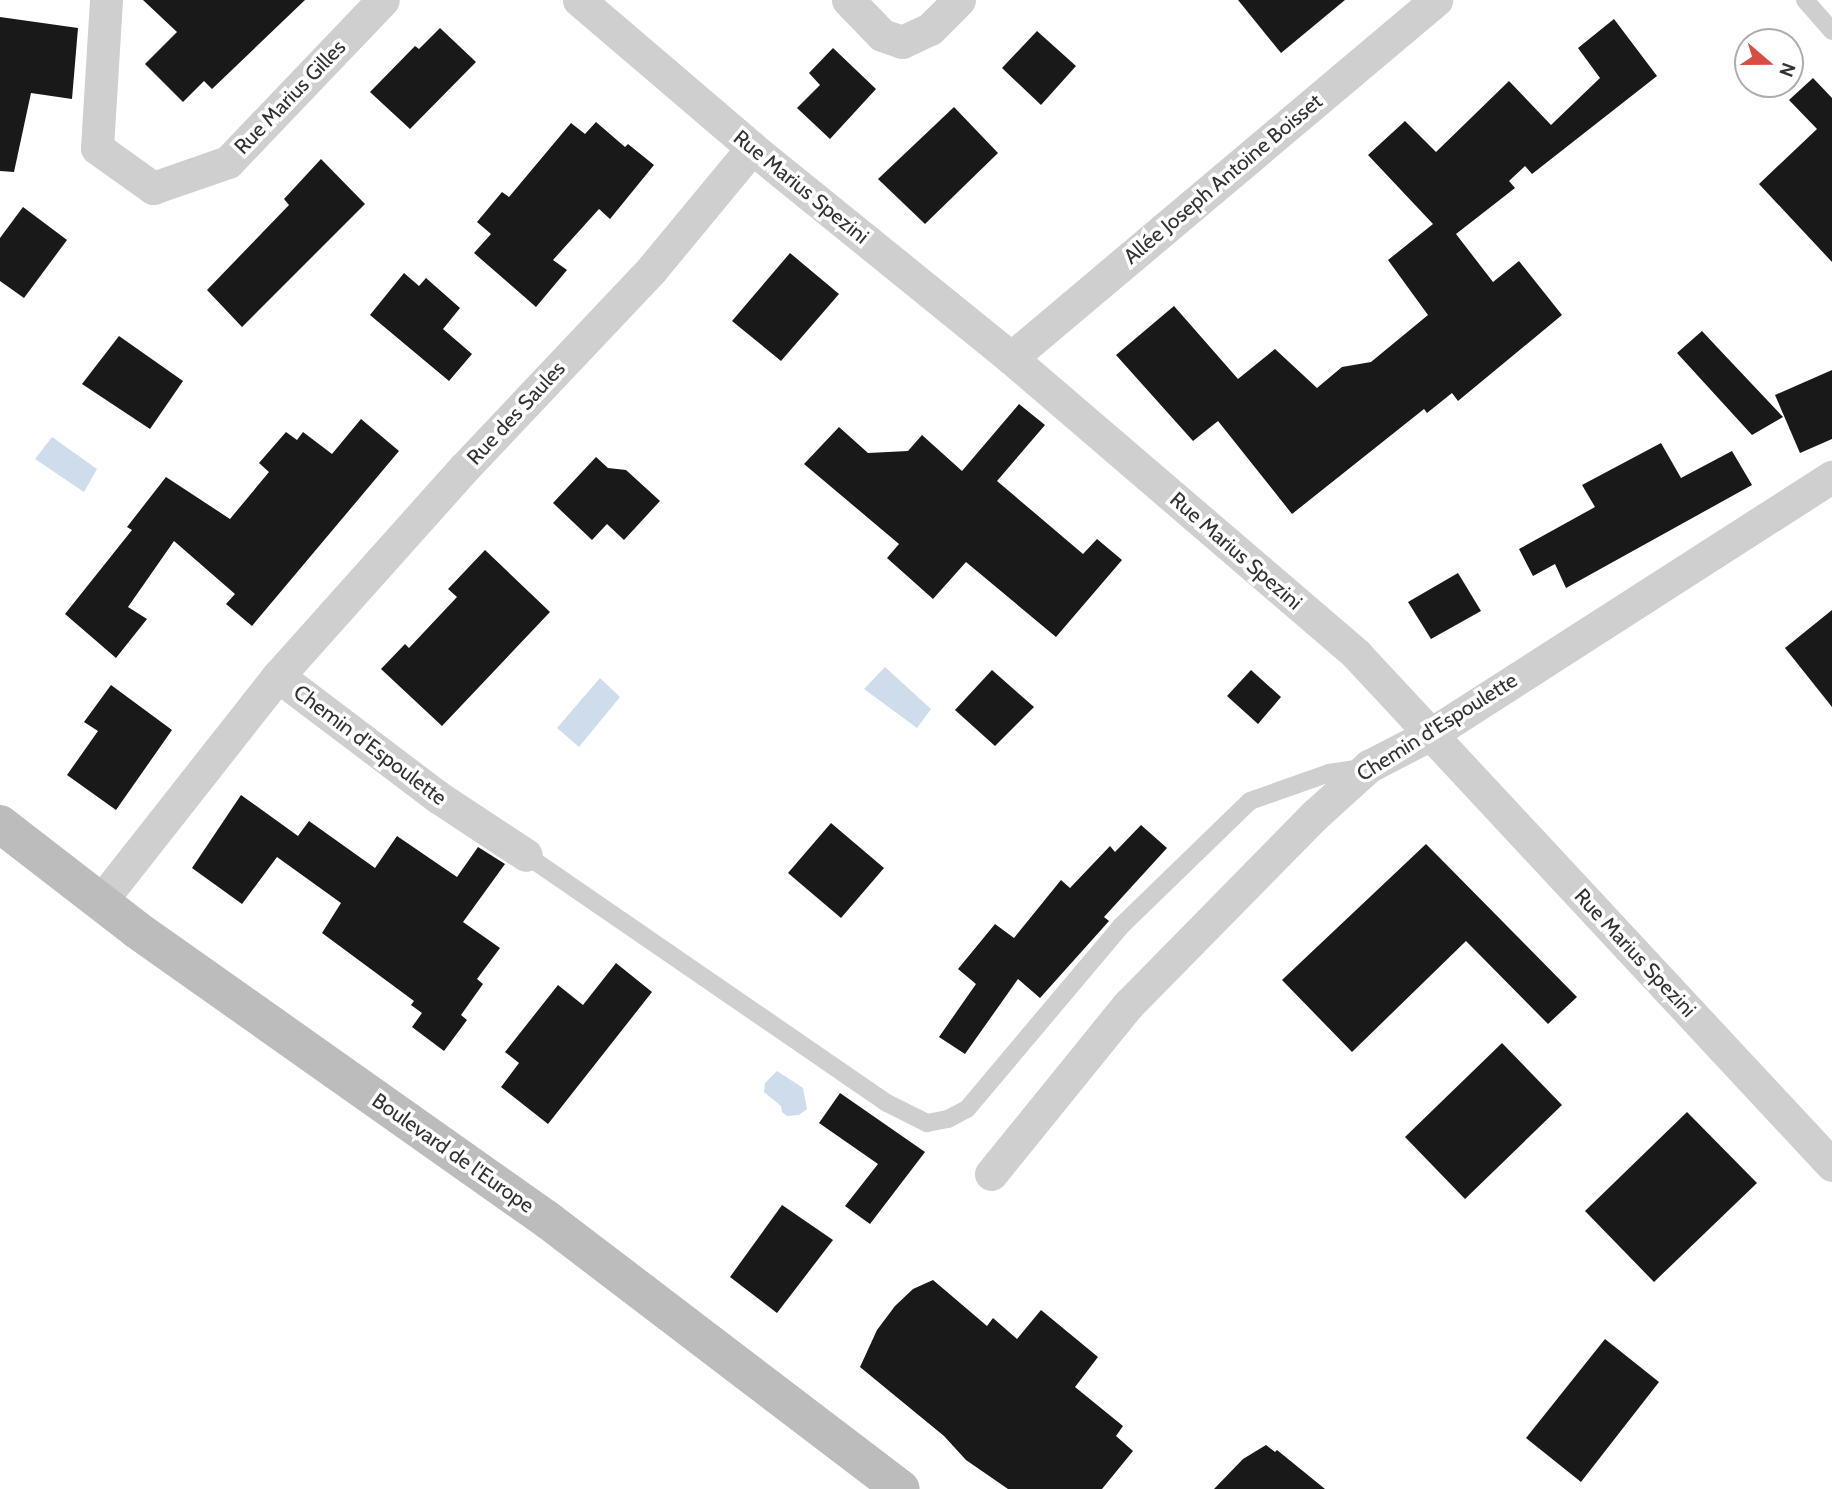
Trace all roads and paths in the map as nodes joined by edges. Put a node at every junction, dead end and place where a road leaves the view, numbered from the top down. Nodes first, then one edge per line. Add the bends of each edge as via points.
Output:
1 (106, 0) edge
2 (383, 0) edge
3 (579, 0) edge
4 (848, 0) edge
5 (959, 0) edge
6 (1436, 0) edge
7 (1805, 0) edge
8 (1832, 31) edge
9 (751, 148) junction
10 (1011, 358) junction
11 (1832, 477) edge
12 (278, 676) junction
13 (1431, 734) junction
14 (1369, 766) junction
15 (0, 824) edge
16 (526, 855) joint
17 (100, 902) junction
18 (1832, 1165) edge
19 (991, 1174) dead end
20 (901, 1489) edge

1 - 2 street, Rue Marius Gilles via 97,148 153,188 228,162
3 - 9 street, Rue Marius Spezini
4 - 5 street via 882,35 902,42 930,29
6 - 10 street, Allée Joseph Antoine Boisset
7 - 8 lane
9 - 10 street, Rue Marius Spezini
9 - 12 street, Rue des Saules via 653,269 465,467
10 - 13 street, Rue Marius Spezini via 1357,655
11 - 13 street, Chemin d'Espoulette
12 - 16 street, Chemin d'Espoulette via 438,797
12 - 17 street, Chemin d'Espoulette
13 - 14 street, Chemin d'Espoulette
13 - 18 street, Rue Marius Spezini
14 - 16 lane via 1329,773 1250,802 1120,927 967,1109 927,1123 887,1103
14 - 19 street, Chemin d'Espoulette via 1128,1005
15 - 17 main road, Boulevard de l'Europe
17 - 20 main road, Boulevard de l'Europe via 549,1221

